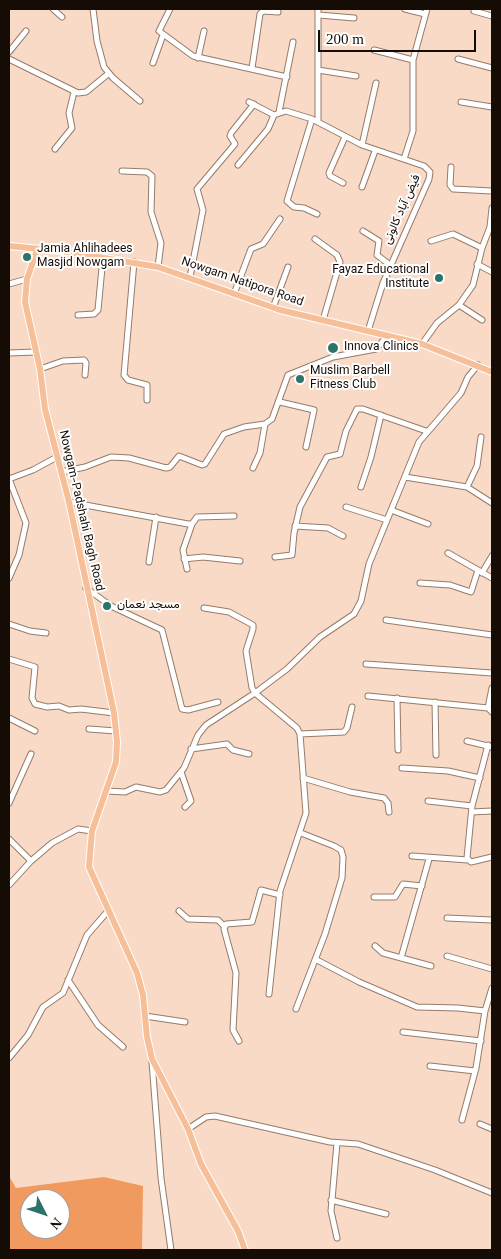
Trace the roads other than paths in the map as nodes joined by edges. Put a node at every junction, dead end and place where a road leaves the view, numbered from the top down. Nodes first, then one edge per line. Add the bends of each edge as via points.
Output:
1 (53, 9) edge
2 (92, 9) edge
3 (170, 9) edge
4 (318, 9) edge
5 (405, 9) edge
6 (278, 12) dead end
7 (426, 12) edge
8 (474, 12) dead end
9 (318, 16) junction
10 (492, 16) edge
11 (62, 17) dead end
12 (354, 18) dead end
13 (26, 31) dead end
14 (204, 32) dead end
15 (163, 35) junction
16 (293, 42) dead end
17 (374, 50) dead end
18 (9, 52) edge
19 (198, 58) junction
20 (9, 59) edge
21 (458, 59) dead end
22 (413, 60) junction
23 (153, 64) dead end
24 (252, 68) junction
25 (492, 68) edge
26 (318, 70) junction
27 (108, 74) junction
28 (356, 76) dead end
29 (287, 77) junction
30 (376, 83) dead end
31 (74, 92) junction
32 (140, 101) dead end
33 (460, 102) dead end
34 (492, 107) edge
35 (277, 113) junction
36 (315, 120) junction
37 (345, 136) junction
38 (362, 146) junction
39 (55, 149) dead end
40 (375, 151) junction
41 (404, 159) junction
42 (238, 165) dead end
43 (452, 167) dead end
44 (122, 171) dead end
45 (343, 183) dead end
46 (362, 187) dead end
47 (492, 191) edge
48 (492, 208) edge
49 (317, 214) dead end
50 (280, 219) dead end
51 (363, 231) dead end
52 (490, 234) edge
53 (315, 239) dead end
54 (432, 241) dead end
55 (9, 246) edge
56 (482, 248) junction
57 (37, 250) junction
58 (103, 257) junction
59 (134, 262) junction
60 (477, 264) junction
61 (390, 265) junction
62 (158, 267) junction
63 (288, 267) dead end
64 (492, 272) edge
65 (190, 276) junction
66 (27, 279) junction
67 (9, 284) edge
68 (234, 294) junction
69 (459, 305) junction
70 (273, 308) junction
71 (78, 315) dead end
72 (322, 320) junction
73 (482, 320) dead end
74 (368, 331) junction
75 (387, 336) junction
76 (422, 344) junction
77 (36, 352) junction
78 (9, 353) edge
79 (478, 365) junction
80 (40, 369) junction
81 (492, 372) edge
82 (85, 375) dead end
83 (146, 400) dead end
84 (280, 402) junction
85 (381, 415) junction
86 (265, 424) junction
87 (426, 431) junction
88 (480, 437) dead end
89 (306, 447) dead end
90 (57, 457) junction
91 (253, 468) dead end
92 (61, 472) junction
93 (405, 477) junction
94 (9, 479) edge
95 (361, 486) dead end
96 (467, 487) junction
97 (70, 502) junction
98 (492, 503) edge
99 (346, 507) dead end
100 (391, 510) junction
101 (234, 516) dead end
102 (156, 517) junction
103 (387, 520) junction
104 (192, 524) junction
105 (428, 524) dead end
106 (295, 526) junction
107 (343, 536) dead end
108 (448, 553) dead end
109 (492, 556) edge
110 (275, 558) dead end
111 (184, 560) junction
112 (240, 561) dead end
113 (149, 562) dead end
114 (187, 569) dead end
115 (480, 572) junction
116 (9, 578) edge
117 (492, 578) edge
118 (420, 583) dead end
119 (86, 587) junction
120 (204, 608) dead end
121 (386, 620) dead end
122 (9, 624) edge
123 (46, 633) dead end
124 (492, 635) edge
125 (9, 659) edge
126 (366, 664) dead end
127 (492, 673) edge
128 (492, 688) edge
129 (255, 693) junction
130 (368, 696) dead end
131 (397, 698) junction
132 (218, 702) dead end
133 (435, 702) junction
134 (352, 707) dead end
135 (490, 710) edge
136 (114, 712) junction
137 (9, 718) edge
138 (89, 729) dead end
139 (35, 731) dead end
140 (116, 731) junction
141 (300, 734) junction
142 (467, 741) dead end
143 (490, 746) edge
144 (191, 749) junction
145 (398, 750) dead end
146 (31, 754) dead end
147 (248, 754) dead end
148 (436, 755) dead end
149 (402, 768) dead end
150 (181, 772) junction
151 (303, 778) junction
152 (480, 778) junction
153 (106, 791) junction
154 (428, 801) dead end
155 (9, 803) edge
156 (185, 807) dead end
157 (472, 809) junction
158 (492, 811) edge
159 (389, 812) dead end
160 (92, 831) junction
161 (300, 833) junction
162 (9, 838) edge
163 (412, 856) dead end
164 (492, 857) edge
165 (429, 859) junction
166 (468, 860) junction
167 (32, 861) junction
168 (9, 885) edge
169 (422, 886) junction
170 (280, 895) junction
171 (374, 897) dead end
172 (179, 910) dead end
173 (108, 911) junction
174 (447, 918) dead end
175 (492, 920) edge
176 (224, 927) junction
177 (375, 946) dead end
178 (447, 956) dead end
179 (401, 958) junction
180 (317, 960) junction
181 (431, 966) dead end
182 (492, 969) edge
183 (68, 980) junction
184 (492, 988) edge
185 (270, 994) dead end
186 (296, 1009) dead end
187 (485, 1011) junction
188 (145, 1016) junction
189 (185, 1022) dead end
190 (403, 1032) dead end
191 (239, 1041) dead end
192 (481, 1041) junction
193 (123, 1047) dead end
194 (9, 1058) edge
195 (152, 1059) junction
196 (430, 1066) dead end
197 (475, 1072) junction
198 (462, 1120) dead end
199 (480, 1124) dead end
200 (188, 1129) junction
201 (492, 1129) edge
202 (337, 1142) junction
203 (492, 1193) edge
204 (331, 1200) junction
205 (386, 1214) dead end
206 (337, 1238) dead end
207 (171, 1250) edge
208 (245, 1250) edge

1 - 11 street
2 - 27 street via 97,41
3 - 15 street via 159,30
4 - 9 street
5 - 7 street
6 - 24 street via 263,11 260,14
7 - 22 street
8 - 10 street
9 - 12 street
9 - 26 street
13 - 18 street
14 - 19 street
15 - 19 street
15 - 23 street
16 - 29 street
17 - 22 street
19 - 24 street
20 - 31 street
21 - 25 street
22 - 41 street via 413,131
24 - 29 street
26 - 28 street
26 - 36 street
27 - 31 street via 86,92
27 - 32 street
29 - 35 street
30 - 38 street
31 - 39 street via 69,112 72,128
33 - 34 street
35 - 36 street, فیض آباد کالونی via 286,111
35 - 42 street
35 - 65 street, فیض آباد کالونی via 252,103 230,135 235,144 197,189 203,210
36 - 37 street, فیض آباد کالونی
36 - 49 street via 287,201 294,207
37 - 38 street, فیض آباد کالونی
37 - 45 street via 329,175
38 - 40 street, فیض آباد کالونی
40 - 41 street, فیض آباد کالونی
40 - 46 street
41 - 61 street, فیض آباد کالونی via 428,169 430,176
43 - 47 street via 450,185 453,189
44 - 62 street via 147,172 152,176 151,212 161,243
48 - 52 street
50 - 68 street via 263,244 251,249
51 - 61 street via 379,241 377,255
52 - 56 street
53 - 72 street via 337,255 340,262
54 - 56 street via 453,234
55 - 57 main road, Nowgam Natipora Road
56 - 60 street
57 - 58 main road, Nowgam Natipora Road
57 - 66 main road, Nowgam-Padshahi Bagh Road
58 - 59 main road, Nowgam Natipora Road
58 - 71 street via 98,310 94,314
59 - 62 main road, Nowgam Natipora Road
59 - 83 street via 124,375 128,380 147,385
60 - 64 street
60 - 69 street via 473,285
61 - 74 street, فیض آباد کالونی
62 - 65 main road, Nowgam Natipora Road
63 - 70 street
65 - 68 main road, Nowgam Natipora Road
66 - 67 street
66 - 77 main road, Nowgam-Padshahi Bagh Road via 25,302
68 - 70 main road, Nowgam Natipora Road
69 - 73 street
69 - 76 street via 438,323
70 - 72 main road, Nowgam Natipora Road
72 - 74 main road, Nowgam Natipora Road
74 - 75 main road, Nowgam Natipora Road
75 - 76 main road, Nowgam Natipora Road
75 - 84 street via 376,349 333,357 288,375
76 - 79 main road, Nowgam Natipora Road
77 - 78 street
77 - 80 main road, Nowgam-Padshahi Bagh Road
79 - 81 main road, Nowgam Natipora Road
79 - 87 street via 461,393
80 - 82 street via 63,361 84,360
80 - 90 main road, Nowgam-Padshahi Bagh Road via 45,409
84 - 86 street via 272,420
84 - 89 street via 314,410
85 - 87 street
85 - 95 street
85 - 106 street via 363,409 355,411 341,452 325,459 300,507
86 - 91 street via 259,456
86 - 92 street via 224,434 203,465 180,456 166,468 112,456
87 - 93 street
88 - 96 street via 476,466
90 - 92 main road, Nowgam-Padshahi Bagh Road
90 - 94 street
92 - 97 main road, Nowgam-Padshahi Bagh Road
93 - 96 street
93 - 100 street
94 - 116 street via 26,529
96 - 98 street
97 - 102 street
97 - 119 main road, Nowgam-Padshahi Bagh Road
99 - 103 street
100 - 103 street
100 - 105 street
101 - 104 street via 197,518
102 - 104 street
102 - 113 street
103 - 129 street via 369,564 358,610 320,637 287,669
104 - 111 street via 183,546
106 - 107 street via 324,528
106 - 110 street via 292,555
108 - 115 street
109 - 115 street
111 - 112 street via 203,557
111 - 114 street
115 - 117 street
115 - 118 street via 471,592 450,585
119 - 132 street via 118,609 162,630 182,709
119 - 136 main road, Nowgam-Padshahi Bagh Road
120 - 129 street via 229,612 253,625 246,656
121 - 124 street
122 - 123 street
125 - 136 street via 35,667 32,698 35,704 72,711
126 - 127 street
128 - 135 street
129 - 141 street via 295,725
129 - 144 street via 206,725
130 - 131 street
131 - 133 street
131 - 145 street
133 - 135 street
133 - 148 street
134 - 141 street via 348,728 344,732
136 - 140 main road, Nowgam-Padshahi Bagh Road
137 - 139 street
138 - 140 street
140 - 153 main road, Nowgam-Padshahi Bagh Road via 116,762
141 - 151 street
142 - 143 street
143 - 152 street
144 - 147 street via 227,744
144 - 150 street
146 - 155 street
149 - 152 street via 448,771
150 - 153 street via 163,791 141,787 125,792
150 - 156 street via 191,800
151 - 159 street via 384,798
151 - 161 street via 306,813
152 - 157 street
153 - 160 main road, Nowgam-Padshahi Bagh Road
154 - 157 street
157 - 158 street
157 - 166 street
160 - 167 street via 73,830
160 - 173 main road, Nowgam-Padshahi Bagh Road via 89,867
161 - 170 street
161 - 180 street via 334,846 341,850 343,857 342,878
162 - 167 street
163 - 165 street
164 - 166 street
165 - 166 street
165 - 169 street
167 - 168 street
169 - 171 street via 402,885 395,897
169 - 179 street
170 - 176 street via 261,890 252,922 226,924
170 - 185 street
172 - 176 street via 188,919 218,920
173 - 183 street via 88,935
173 - 188 main road, Nowgam-Padshahi Bagh Road via 133,960
174 - 175 street
176 - 191 street via 236,973 234,1030
177 - 179 street via 380,952
178 - 182 street
179 - 181 street
180 - 186 street
180 - 187 street via 417,1007
183 - 193 street via 98,1025
183 - 194 street via 61,995 43,1007 28,1035
184 - 187 street
187 - 192 street
188 - 189 street
188 - 195 main road, Nowgam-Padshahi Bagh Road
190 - 192 street
192 - 197 street
195 - 200 main road, Nowgam-Padshahi Bagh Road
195 - 207 street via 160,1178
196 - 197 street
197 - 198 street
199 - 201 street
200 - 202 street via 206,1117 215,1116
200 - 208 main road, Nowgam-Padshahi Bagh Road via 200,1164 238,1231
202 - 203 street via 358,1144 383,1152
202 - 204 street
204 - 205 street
204 - 206 street

